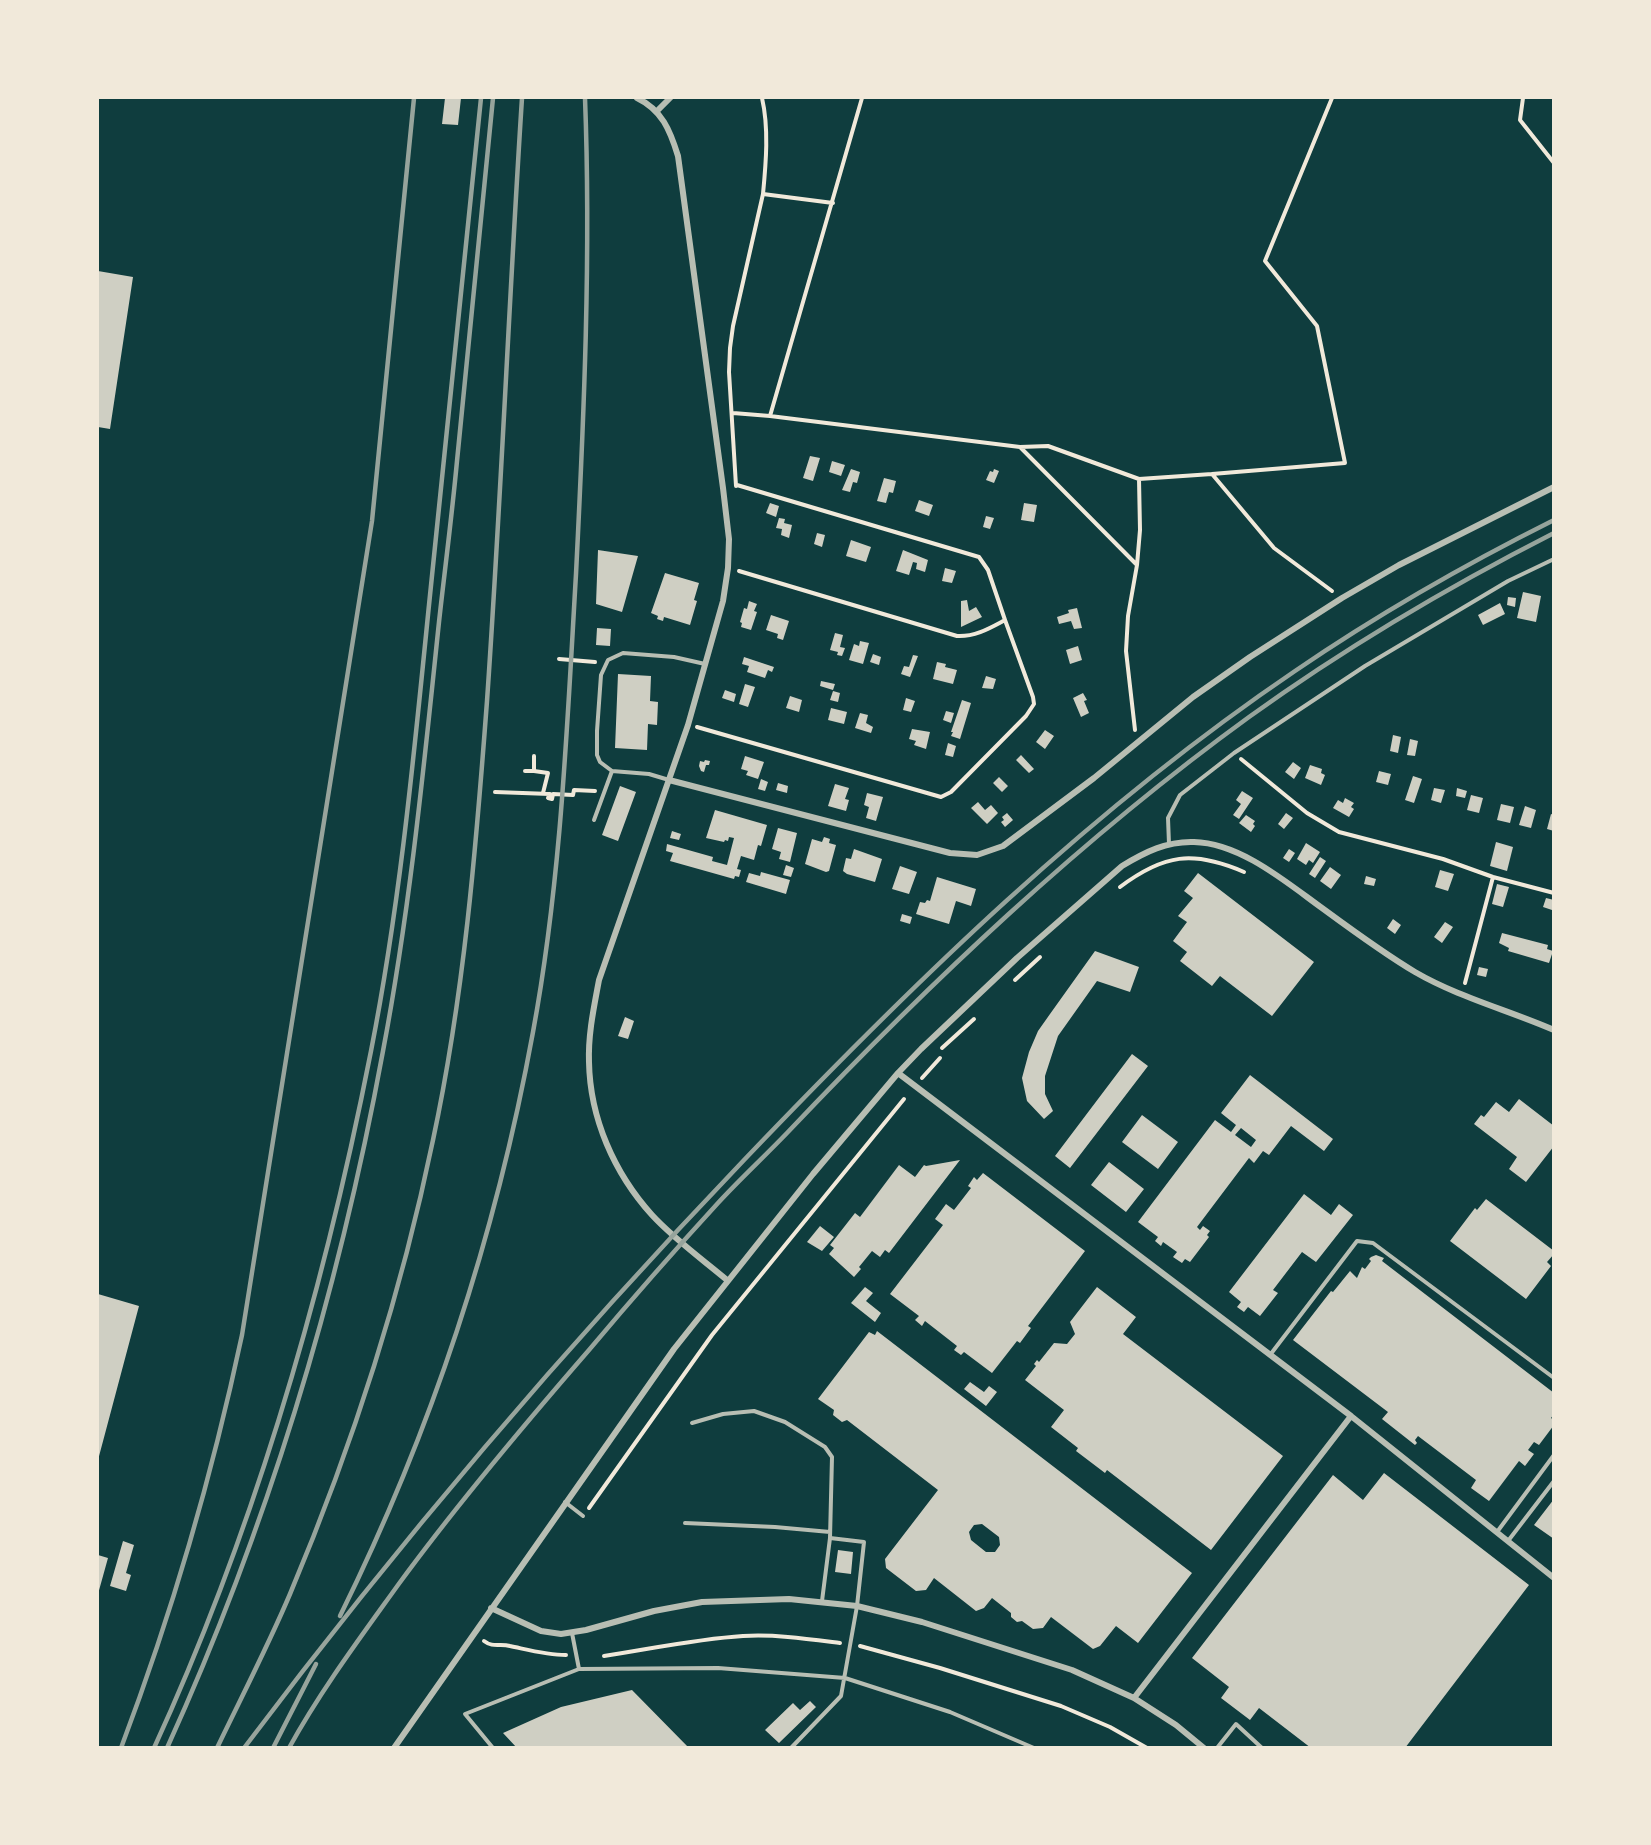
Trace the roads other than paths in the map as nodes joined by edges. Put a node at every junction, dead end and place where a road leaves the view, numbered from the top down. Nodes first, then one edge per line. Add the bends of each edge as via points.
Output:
1 (637, 98) edge
2 (670, 98) edge
3 (657, 111) junction
4 (1554, 487) edge
5 (1554, 559) edge
6 (705, 664) junction
7 (612, 771) junction
8 (669, 780) junction
9 (594, 820) dead end
10 (1169, 844) junction
11 (1554, 1030) edge
12 (898, 1073) junction
13 (727, 1280) junction
14 (1270, 1355) junction
15 (1554, 1378) edge
16 (1351, 1416) junction
17 (692, 1423) dead end
18 (1554, 1455) edge
19 (1554, 1481) edge
20 (565, 1502) junction
21 (584, 1516) dead end
22 (685, 1523) dead end
23 (830, 1532) junction
24 (1497, 1532) junction
25 (830, 1538) junction
26 (1508, 1541) junction
27 (1554, 1578) edge
28 (822, 1601) junction
29 (857, 1606) junction
30 (491, 1608) junction
31 (572, 1633) junction
32 (579, 1669) junction
33 (845, 1678) junction
34 (1134, 1698) junction
35 (394, 1748) edge
36 (493, 1748) edge
37 (791, 1748) edge
38 (1034, 1748) edge
39 (1204, 1748) edge
40 (1217, 1748) edge
41 (1263, 1748) edge

1 - 3 street
2 - 3 street
3 - 6 street via 670,131 683,179 729,539 723,601
4 - 8 street via 1342,598 1214,682 1019,835 1003,846 977,855 950,853
5 - 10 lane via 1508,581 1365,666 1234,753 1180,795 1168,818
6 - 7 lane via 623,653 604,666 597,755
6 - 8 street
7 - 8 lane
7 - 9 lane
8 - 13 street via 599,980 590,1039 590,1083 604,1139 635,1194 693,1254
10 - 11 street via 1211,843 1248,859 1431,981
10 - 12 street via 1122,866 1100,884 956,1014
12 - 13 street
12 - 14 street
13 - 20 street
14 - 15 lane via 1357,1241 1374,1243
14 - 16 street
16 - 24 street
16 - 34 street
17 - 23 lane via 754,1411 785,1422 825,1447 832,1457
18 - 24 lane
19 - 26 lane
20 - 21 lane
20 - 30 street
22 - 23 lane
23 - 25 lane
24 - 26 street
25 - 28 lane
25 - 29 lane via 864,1542
26 - 27 street
28 - 29 street
28 - 31 street via 702,1602
29 - 33 lane
29 - 34 street via 1045,1660
30 - 31 street via 541,1631
30 - 35 street
31 - 32 lane
32 - 33 lane via 718,1668
32 - 36 lane via 465,1714
33 - 37 lane via 841,1696
33 - 38 lane via 950,1712
34 - 39 street
40 - 41 lane via 1236,1724

